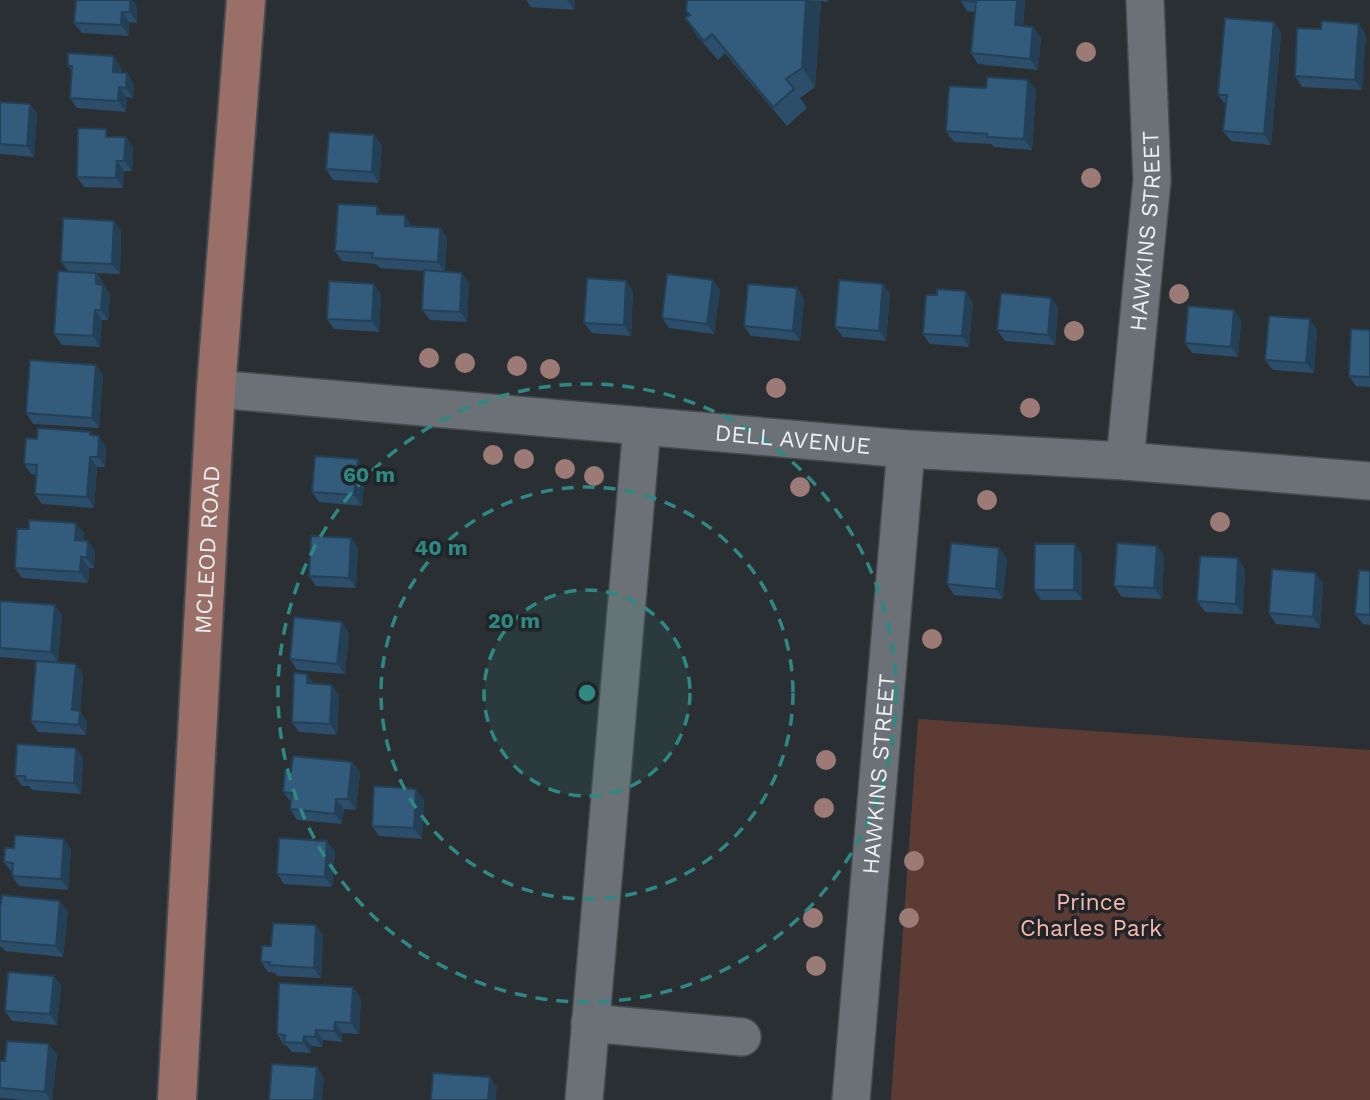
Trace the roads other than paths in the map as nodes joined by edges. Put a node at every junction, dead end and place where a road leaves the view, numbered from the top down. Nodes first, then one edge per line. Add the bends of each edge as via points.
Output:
1 (246, 0) edge
2 (1145, 0) edge
3 (216, 389) junction
4 (642, 426) junction
5 (906, 449) junction
6 (1125, 461) junction
7 (1370, 481) edge
8 (590, 1023) junction
9 (741, 1037) dead end
10 (177, 1100) edge
11 (584, 1100) edge
12 (851, 1100) edge

1 - 3 main road, MCLEOD ROAD
2 - 6 street, HAWKINS STREET via 1152,180
3 - 4 street, DELL AVENUE
3 - 10 main road, MCLEOD ROAD
4 - 5 street, DELL AVENUE
4 - 8 street
5 - 6 street, DELL AVENUE
5 - 12 street, HAWKINS STREET
6 - 7 street, DELL AVENUE
8 - 9 street
8 - 11 street

